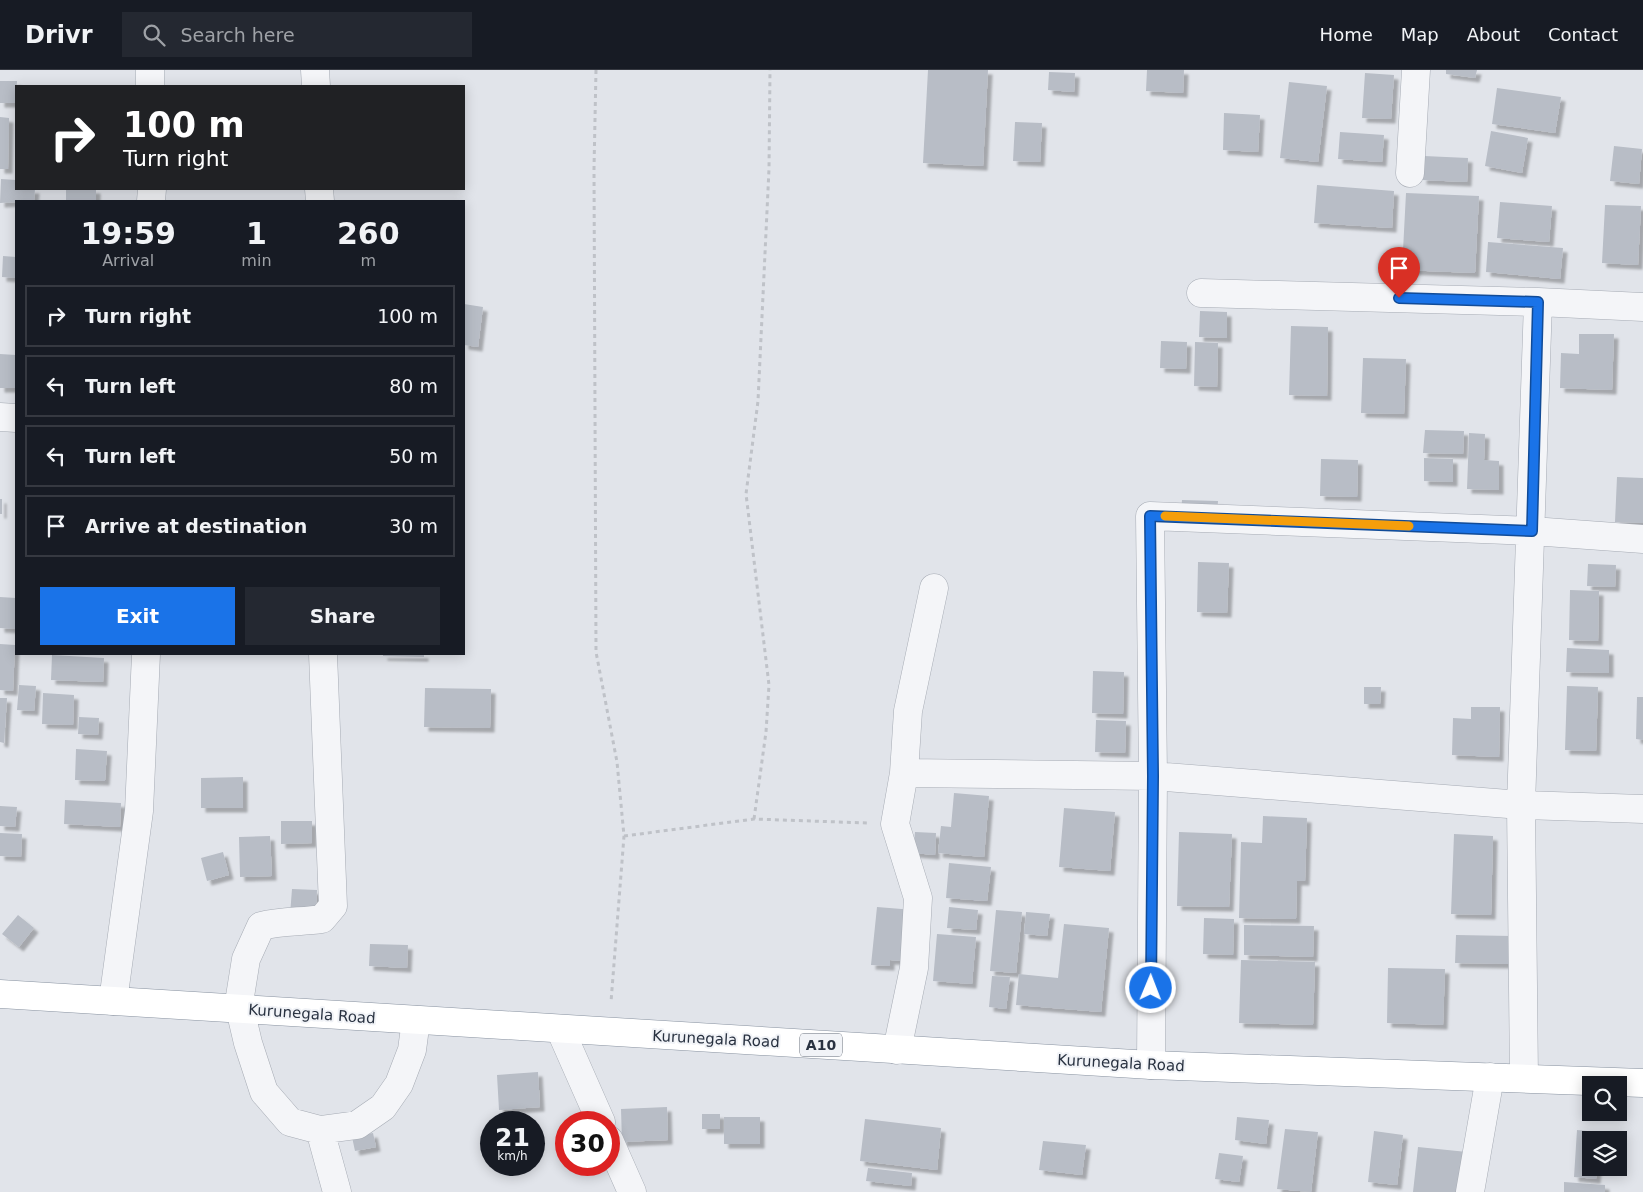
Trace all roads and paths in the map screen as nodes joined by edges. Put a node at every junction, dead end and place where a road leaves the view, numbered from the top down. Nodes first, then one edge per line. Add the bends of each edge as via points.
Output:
1 (150, 70) edge
2 (315, 70) edge
3 (596, 70) edge
4 (770, 70) edge
5 (1416, 70) edge
6 (150, 85) edge
7 (316, 85) edge
8 (1410, 174) dead end
9 (1201, 293) dead end
10 (1538, 302) junction
11 (1643, 307) edge
12 (0, 417) edge
13 (15, 418) edge
14 (1532, 531) junction
15 (1643, 539) edge
16 (934, 588) dead end
17 (146, 655) edge
18 (323, 655) edge
19 (904, 773) junction
20 (1153, 776) junction
21 (1522, 805) junction
22 (1643, 809) edge
23 (754, 819) junction
24 (895, 824) junction
25 (624, 836) junction
26 (0, 994) edge
27 (113, 1001) junction
28 (239, 1009) junction
29 (416, 1020) junction
30 (560, 1029) junction
31 (609, 1032) junction
32 (897, 1050) junction
33 (1151, 1065) junction
34 (1490, 1077) junction
35 (1524, 1078) junction
36 (1643, 1083) edge
37 (596, 1111) edge
38 (320, 1130) junction
39 (620, 1165) edge
40 (337, 1192) edge
41 (632, 1192) edge
42 (1470, 1192) edge

1 - 6 street
2 - 7 street
3 - 25 path via 596,652 616,762
4 - 23 path via 770,169 758,401 746,494 769,685
5 - 8 street
9 - 10 street
10 - 11 street
10 - 14 street
12 - 13 street
14 - 15 street
14 - 20 street via 1150,516
14 - 21 street
16 - 19 street via 908,711
17 - 27 street via 139,811
18 - 28 street via 333,906 322,919 261,926 246,959
19 - 20 street
19 - 24 street
20 - 21 street
20 - 33 street
21 - 22 street
21 - 35 street
23 - 24 path
23 - 25 path
24 - 32 street via 918,898 914,968
25 - 31 path
26 - 27 highway, Kurunegala Road / A10
27 - 28 highway, Kurunegala Road / A10
28 - 29 highway, Kurunegala Road / A10
28 - 38 street via 264,1092 290,1122
29 - 30 highway, Kurunegala Road / A10
29 - 38 street via 412,1050 399,1084 383,1106 357,1125
30 - 31 highway, Kurunegala Road / A10
30 - 37 street
31 - 32 highway, Kurunegala Road / A10
32 - 33 highway, Kurunegala Road / A10
33 - 34 highway, Kurunegala Road / A10
34 - 35 highway, Kurunegala Road / A10
34 - 42 street
35 - 36 highway, Kurunegala Road / A10
38 - 40 street
39 - 41 street

